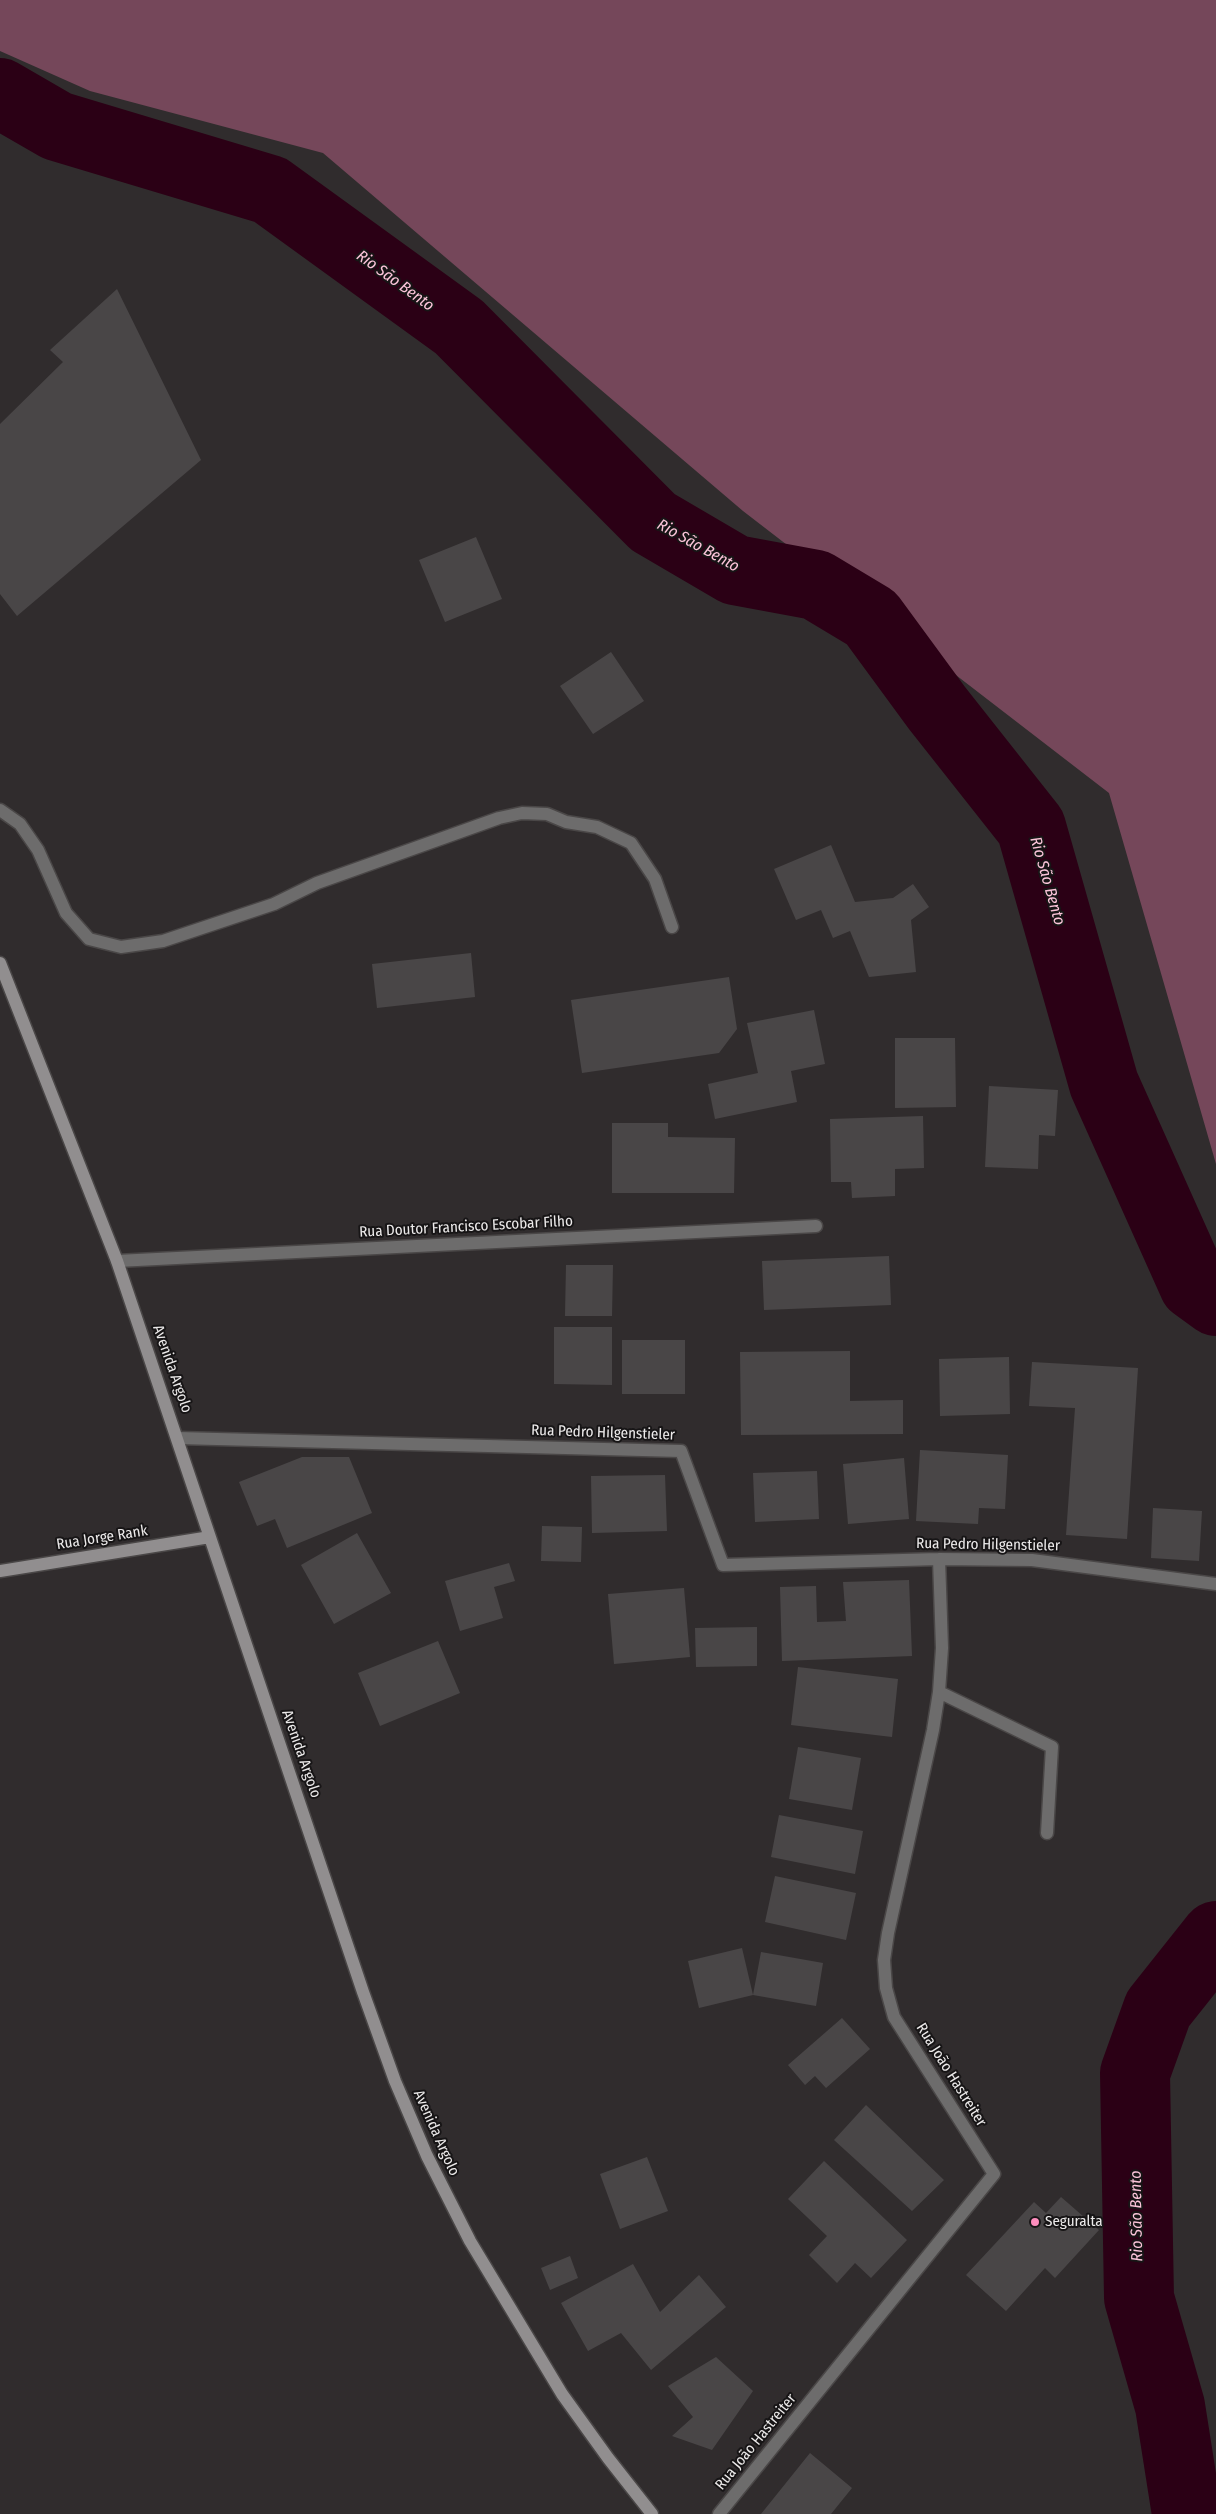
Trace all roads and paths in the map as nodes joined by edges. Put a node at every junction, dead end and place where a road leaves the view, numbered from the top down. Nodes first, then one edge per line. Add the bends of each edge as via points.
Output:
1 (0, 810) edge
2 (672, 927) dead end
3 (0, 963) edge
4 (816, 1226) dead end
5 (117, 1261) junction
6 (178, 1438) junction
7 (210, 1537) junction
8 (939, 1559) junction
9 (0, 1571) edge
10 (1216, 1584) edge
11 (939, 1692) junction
12 (1047, 1833) dead end
13 (652, 2514) edge
14 (719, 2514) edge

1 - 2 street via 20,824 38,850 66,913 89,939 121,947 163,941 274,904 316,884 499,818 522,813 547,814 566,822 597,827 631,843 655,879
3 - 5 main road, Avenida Argolo
4 - 5 street, Rua Doutor Francisco Escobar Filho
5 - 6 main road, Avenida Argolo
6 - 7 main road, Avenida Argolo
6 - 8 street, Rua Pedro Hilgenstieler via 681,1450 723,1565
7 - 9 main road, Rua Jorge Rank
7 - 13 main road, Avenida Argolo via 363,1992 395,2081 427,2156 470,2241 552,2378
8 - 10 street, Rua Pedro Hilgenstieler via 1061,1562
8 - 11 street, Rua João Hastreiter via 942,1648
11 - 12 street via 1052,1747
11 - 14 street, Rua João Hastreiter via 888,1933 884,1960 886,1988 894,2017 994,2174

